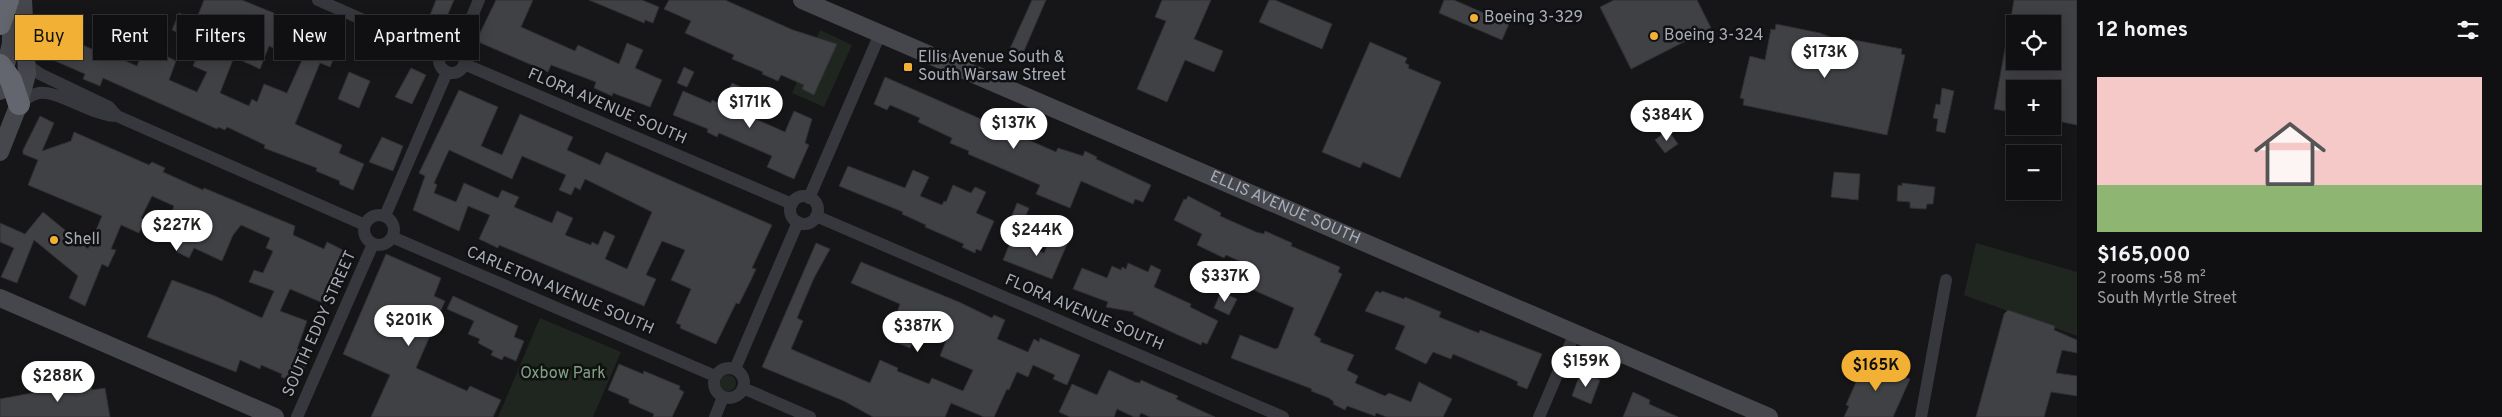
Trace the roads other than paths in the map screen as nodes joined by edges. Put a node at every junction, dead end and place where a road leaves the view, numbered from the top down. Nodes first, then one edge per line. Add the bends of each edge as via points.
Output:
1 (10, 0) edge
2 (23, 0) edge
3 (318, 0) edge
4 (479, 0) edge
5 (802, 0) edge
6 (472, 15) edge
7 (355, 16) edge
8 (0, 24) edge
9 (880, 34) junction
10 (440, 60) edge
11 (464, 60) edge
12 (464, 64) junction
13 (447, 72) junction
14 (8, 73) edge
15 (19, 104) junction
16 (116, 116) junction
17 (0, 152) edge
18 (809, 198) junction
19 (792, 204) junction
20 (385, 216) junction
21 (816, 216) junction
22 (798, 222) junction
23 (365, 225) junction
24 (392, 237) junction
25 (373, 244) junction
26 (1946, 280) dead end
27 (0, 298) edge
28 (1574, 335) junction
29 (735, 369) junction
30 (715, 376) junction
31 (742, 388) junction
32 (723, 397) junction
33 (275, 417) edge
34 (297, 417) edge
35 (715, 417) edge
36 (810, 417) edge
37 (1284, 417) edge
38 (1539, 417) edge
39 (1769, 417) edge
40 (1921, 417) edge

1 - 8 highway
1 - 14 street
2 - 14 street
3 - 7 street
4 - 6 street
5 - 9 street, ELLIS AVENUE SOUTH
9 - 18 street
9 - 28 street, ELLIS AVENUE SOUTH
10 - 13 street
11 - 12 street
12 - 13 street via 458,71
12 - 19 street, FLORA AVENUE SOUTH
13 - 20 street
14 - 15 highway
14 - 16 street via 40,74 109,107
15 - 16 street via 29,96 44,93 105,116
15 - 17 street
16 - 23 street
18 - 19 street via 798,198
18 - 21 street via 817,206
19 - 22 street via 790,214
20 - 23 street via 374,216
20 - 24 street via 394,227
21 - 22 street via 808,224
21 - 37 street, FLORA AVENUE SOUTH
22 - 29 street
23 - 25 street via 366,237
24 - 25 street via 383,244
24 - 30 street, CARLETON AVENUE SOUTH
25 - 34 street, SOUTH EDDY STREET
26 - 40 street
27 - 33 street
28 - 38 street
28 - 39 street, ELLIS AVENUE SOUTH
29 - 30 street via 722,369
29 - 31 street via 743,378
30 - 32 street via 714,386
31 - 32 street via 733,397
31 - 36 street
32 - 35 street

